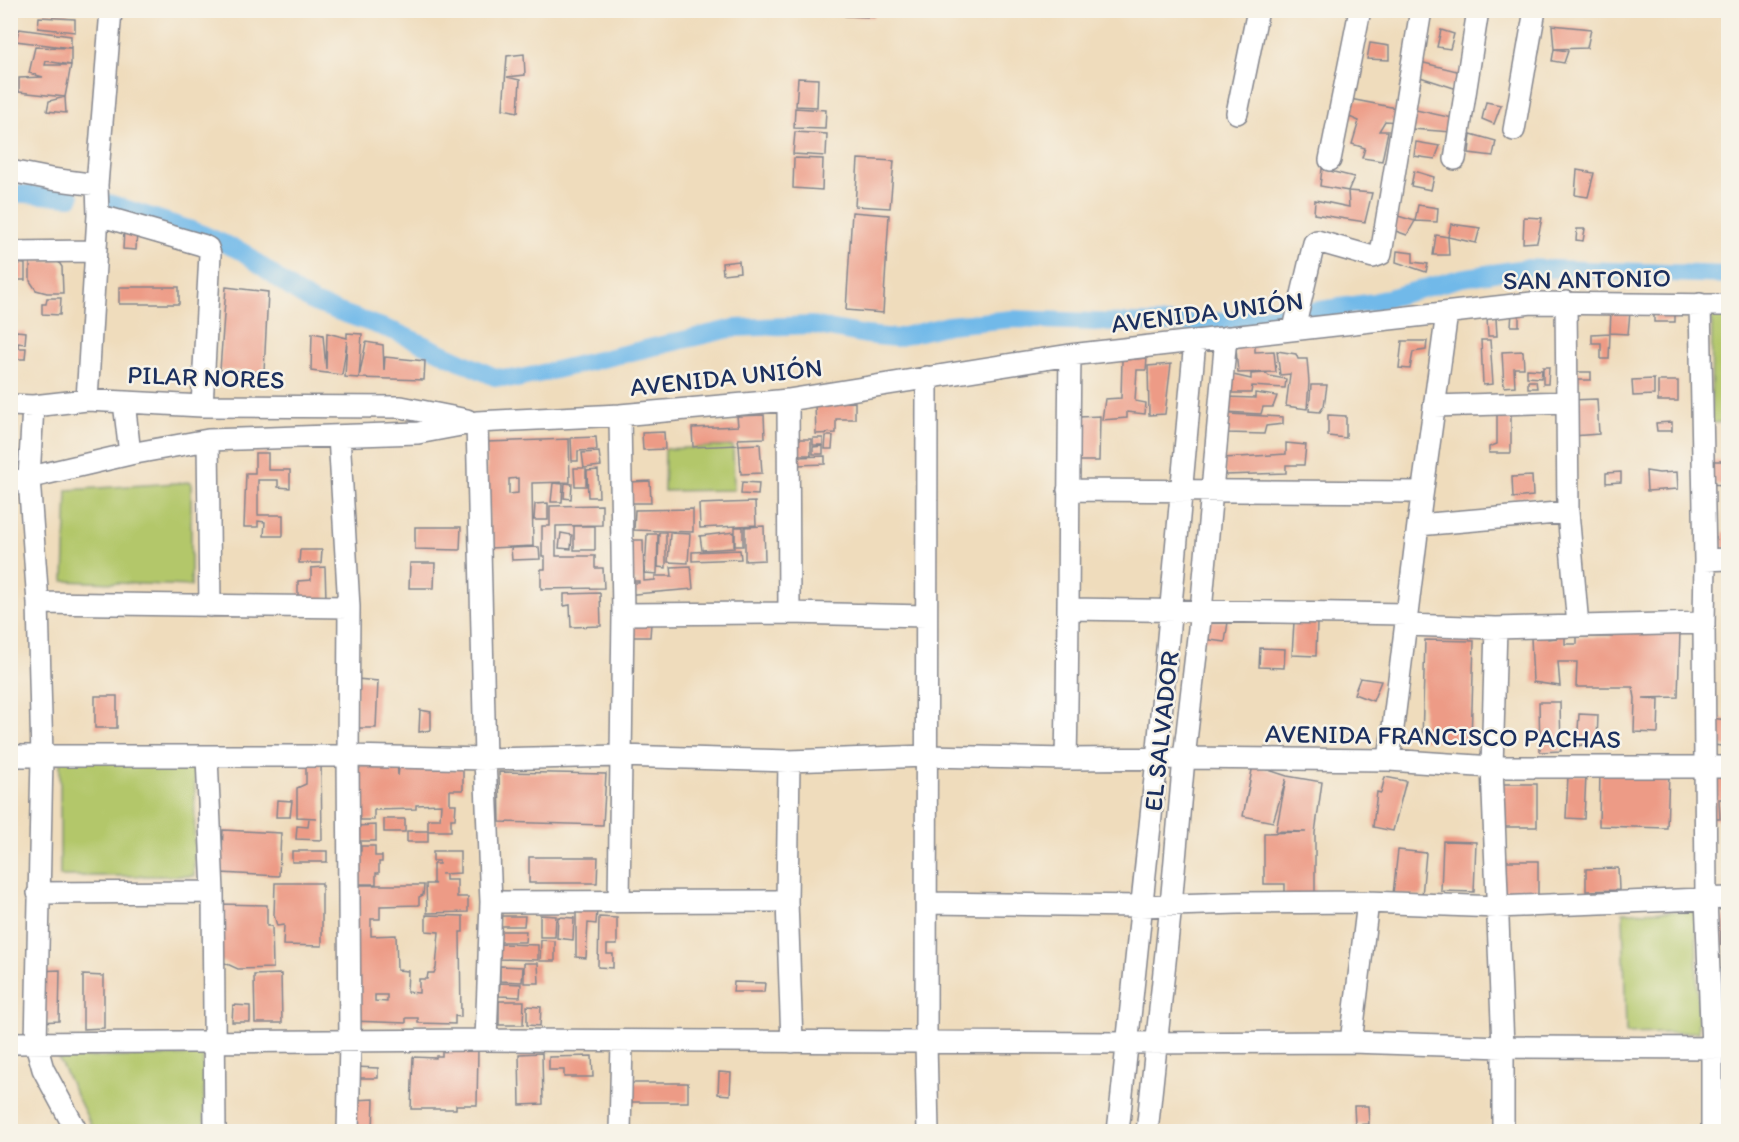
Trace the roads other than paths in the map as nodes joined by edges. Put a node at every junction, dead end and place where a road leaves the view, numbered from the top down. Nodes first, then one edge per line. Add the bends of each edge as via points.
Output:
1 (111, 10) edge
2 (1258, 10) edge
3 (1360, 10) edge
4 (1421, 10) edge
5 (1478, 10) edge
6 (1535, 10) edge
7 (1237, 113) dead end
8 (1514, 130) dead end
9 (1455, 159) dead end
10 (1330, 160) dead end
11 (10, 171) edge
12 (97, 185) junction
13 (98, 214) junction
14 (95, 251) junction
15 (10, 252) edge
16 (1566, 302) junction
17 (1700, 304) junction
18 (1728, 304) edge
19 (1447, 313) junction
20 (1294, 329) junction
21 (1226, 337) junction
22 (1195, 341) junction
23 (1070, 356) junction
24 (927, 377) junction
25 (87, 400) junction
26 (788, 400) junction
27 (124, 402) junction
28 (1566, 402) junction
29 (10, 405) edge
30 (202, 405) junction
31 (33, 406) junction
32 (1434, 406) junction
33 (620, 415) junction
34 (477, 422) junction
35 (339, 436) junction
36 (207, 440) junction
37 (130, 454) junction
38 (20, 480) edge
39 (1068, 490) junction
40 (1180, 490) junction
41 (1212, 492) junction
42 (1422, 492) junction
43 (1568, 512) junction
44 (1418, 525) junction
45 (1705, 560) junction
46 (1728, 560) edge
47 (38, 603) junction
48 (210, 606) junction
49 (349, 607) junction
50 (1069, 609) junction
51 (1170, 610) junction
52 (1201, 611) junction
53 (789, 613) junction
54 (623, 614) junction
55 (926, 616) junction
56 (1407, 619) junction
57 (1704, 623) junction
58 (1578, 626) junction
59 (1496, 627) junction
60 (10, 756) edge
61 (42, 756) junction
62 (348, 756) junction
63 (620, 756) junction
64 (926, 756) junction
65 (207, 757) junction
66 (1184, 758) junction
67 (485, 759) junction
68 (1066, 759) junction
69 (1157, 759) junction
70 (1389, 760) junction
71 (789, 761) junction
72 (1492, 767) junction
73 (1704, 767) junction
74 (1728, 767) edge
75 (38, 892) junction
76 (213, 892) junction
77 (1706, 898) junction
78 (1728, 898) edge
79 (620, 901) junction
80 (787, 901) junction
81 (491, 902) junction
82 (1368, 902) junction
83 (928, 903) junction
84 (1171, 905) junction
85 (1140, 906) junction
86 (1497, 908) junction
87 (486, 1040) junction
88 (350, 1042) junction
89 (622, 1042) junction
90 (792, 1042) junction
91 (926, 1042) junction
92 (1351, 1042) junction
93 (10, 1043) edge
94 (215, 1043) junction
95 (1128, 1043) junction
96 (1157, 1043) junction
97 (36, 1044) junction
98 (1503, 1047) junction
99 (1720, 1048) edge
100 (77, 1131) edge
101 (215, 1131) edge
102 (348, 1131) edge
103 (620, 1131) edge
104 (928, 1131) edge
105 (1118, 1131) edge
106 (1148, 1131) edge
107 (1503, 1131) edge
108 (1712, 1131) edge

1 - 12 street
2 - 7 street
3 - 10 street
4 - 20 street via 1381,254 1373,257 1314,243
5 - 9 street
6 - 8 street
11 - 12 street
12 - 13 street
13 - 14 street
13 - 30 street via 208,248
14 - 15 street
14 - 25 street
16 - 17 street, SAN ANTONIO
16 - 19 street, SAN ANTONIO
16 - 28 street
17 - 18 street, SAN ANTONIO
17 - 45 street
19 - 20 street, AVENIDA UNIÓN
19 - 32 street
20 - 21 street, AVENIDA UNIÓN
21 - 22 street, AVENIDA UNIÓN
21 - 41 street, EL SALVADOR
22 - 23 street, AVENIDA UNIÓN
22 - 40 street, EL SALVADOR
23 - 24 street, AVENIDA UNIÓN
23 - 39 street
24 - 26 street, AVENIDA UNIÓN
24 - 55 street
25 - 27 street, PILAR NORES
25 - 31 street, PILAR NORES
26 - 33 street, AVENIDA UNIÓN
26 - 53 street
27 - 30 street, PILAR NORES
27 - 37 street
28 - 32 street
28 - 43 street
29 - 31 street, PILAR NORES
30 - 34 street, PILAR NORES via 401,407
31 - 38 street
32 - 42 street
33 - 34 street, AVENIDA UNIÓN
33 - 54 street
34 - 35 street, AVENIDA UNIÓN via 418,433
34 - 67 street
35 - 36 street, AVENIDA UNIÓN
35 - 49 street
36 - 37 street, AVENIDA UNIÓN
36 - 48 street
37 - 38 street, AVENIDA UNIÓN
38 - 47 street
39 - 40 street
39 - 50 street
40 - 41 street
40 - 51 street, EL SALVADOR
41 - 42 street
41 - 52 street, EL SALVADOR
42 - 44 street
43 - 44 street
43 - 58 street
44 - 56 street
45 - 46 street
45 - 57 street
47 - 48 street
47 - 61 street
48 - 49 street
49 - 62 street
50 - 51 street
50 - 68 street
51 - 52 street
51 - 69 street, EL SALVADOR
52 - 56 street
52 - 66 street, EL SALVADOR
53 - 54 street
53 - 55 street
54 - 63 street
55 - 64 street
56 - 59 street
56 - 70 street
57 - 58 street
57 - 73 street
58 - 59 street
59 - 72 street
60 - 61 street, AVENIDA FRANCISCO PACHAS
61 - 65 street, AVENIDA FRANCISCO PACHAS
61 - 75 street
62 - 65 street, AVENIDA FRANCISCO PACHAS
62 - 67 street, AVENIDA FRANCISCO PACHAS
62 - 88 street
63 - 67 street, AVENIDA FRANCISCO PACHAS
63 - 71 street, AVENIDA FRANCISCO PACHAS
63 - 79 street
64 - 68 street, AVENIDA FRANCISCO PACHAS
64 - 71 street, AVENIDA FRANCISCO PACHAS
64 - 83 street
65 - 76 street
66 - 69 street, AVENIDA FRANCISCO PACHAS
66 - 70 street, AVENIDA FRANCISCO PACHAS
66 - 84 street, EL SALVADOR
67 - 81 street
68 - 69 street, AVENIDA FRANCISCO PACHAS
69 - 85 street, EL SALVADOR
70 - 72 street, AVENIDA FRANCISCO PACHAS
71 - 80 street
72 - 73 street, AVENIDA FRANCISCO PACHAS
72 - 86 street
73 - 74 street, AVENIDA FRANCISCO PACHAS
73 - 77 street
75 - 76 street
75 - 97 street
76 - 94 street
77 - 78 street
77 - 86 street
77 - 99 street
79 - 80 street
79 - 81 street
80 - 90 street
81 - 87 street
82 - 84 street
82 - 86 street
82 - 92 street
83 - 85 street
83 - 91 street
84 - 85 street
84 - 96 street, EL SALVADOR
85 - 95 street, EL SALVADOR
86 - 98 street
87 - 88 street
87 - 89 street
88 - 94 street
88 - 102 street
89 - 90 street
89 - 103 street
90 - 91 street
91 - 95 street
91 - 104 street
92 - 96 street
92 - 98 street
93 - 97 street
94 - 97 street
94 - 101 street
95 - 96 street
95 - 105 street, EL SALVADOR
96 - 106 street, EL SALVADOR
97 - 100 street via 43,1069
98 - 99 street
98 - 107 street
99 - 108 street

